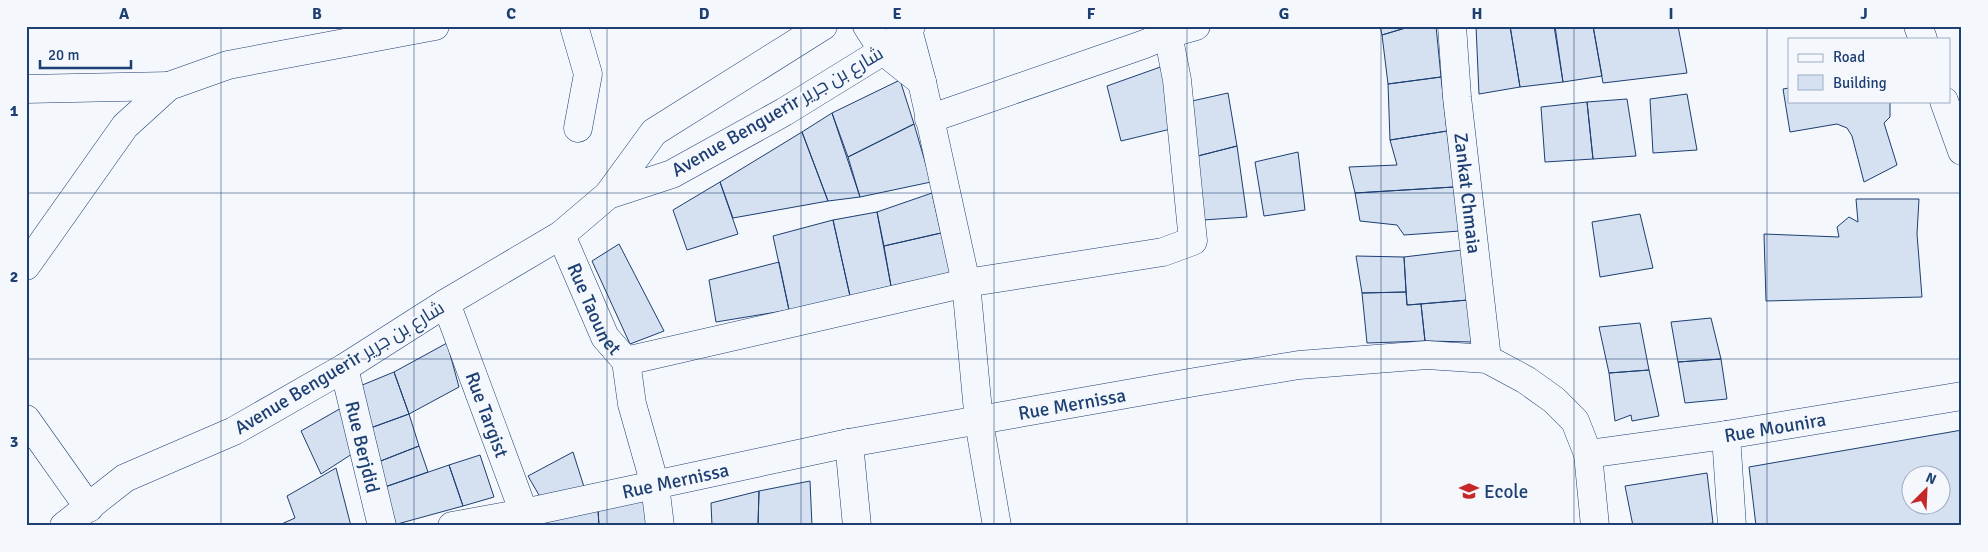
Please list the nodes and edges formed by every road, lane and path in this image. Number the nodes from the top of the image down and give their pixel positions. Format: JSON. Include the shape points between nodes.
{"nodes":[{"id":1,"x":435,"y":26,"type":"edge"},
{"id":2,"x":574,"y":26,"type":"edge"},
{"id":3,"x":823,"y":26,"type":"edge"},
{"id":4,"x":867,"y":26,"type":"edge"},
{"id":5,"x":1196,"y":26,"type":"edge"},
{"id":6,"x":1452,"y":26,"type":"edge"},
{"id":7,"x":1918,"y":26,"type":"edge"},
{"id":8,"x":909,"y":27,"type":"edge"},
{"id":9,"x":1168,"y":34,"type":"junction"},
{"id":10,"x":1923,"y":38,"type":"edge"},
{"id":11,"x":883,"y":51,"type":"junction"},
{"id":12,"x":922,"y":82,"type":"junction"},
{"id":13,"x":169,"y":86,"type":"junction"},
{"id":14,"x":26,"y":89,"type":"edge"},
{"id":15,"x":1944,"y":102,"type":"edge"},
{"id":16,"x":929,"y":119,"type":"junction"},
{"id":17,"x":578,"y":128,"type":"dead end"},
{"id":18,"x":1962,"y":151,"type":"edge"},
{"id":19,"x":608,"y":195,"type":"junction"},
{"id":20,"x":561,"y":235,"type":"junction"},
{"id":21,"x":26,"y":266,"type":"edge"},
{"id":22,"x":966,"y":283,"type":"junction"},
{"id":23,"x":446,"y":303,"type":"junction"},
{"id":24,"x":1487,"y":359,"type":"junction"},
{"id":25,"x":626,"y":361,"type":"junction"},
{"id":26,"x":344,"y":368,"type":"junction"},
{"id":27,"x":1962,"y":396,"type":"edge"},
{"id":28,"x":26,"y":419,"type":"edge"},
{"id":29,"x":979,"y":422,"type":"junction"},
{"id":30,"x":1726,"y":436,"type":"junction"},
{"id":31,"x":849,"y":443,"type":"junction"},
{"id":32,"x":1588,"y":454,"type":"junction"},
{"id":33,"x":654,"y":484,"type":"junction"},
{"id":34,"x":88,"y":517,"type":"edge"},
{"id":35,"x":525,"y":519,"type":"edge"},
{"id":36,"x":64,"y":526,"type":"edge"},
{"id":37,"x":382,"y":526,"type":"edge"},
{"id":38,"x":452,"y":526,"type":"edge"},
{"id":39,"x":660,"y":526,"type":"edge"},
{"id":40,"x":857,"y":526,"type":"edge"},
{"id":41,"x":997,"y":526,"type":"edge"},
{"id":42,"x":1595,"y":526,"type":"edge"},
{"id":43,"x":1732,"y":526,"type":"edge"}],
"edges":[{"from":1,"to":13,"type":"street","via":[[228,64]]},
{"from":2,"to":17,"type":"street","via":[[588,74]]},
{"from":3,"to":19,"type":"street","name":"Avenue Benguerir شارع بن جرير","via":[[654,132]]},
{"from":4,"to":11,"type":"street"},
{"from":5,"to":9,"type":"street"},
{"from":6,"to":24,"type":"street","name":"Zankat Chmaia"},
{"from":7,"to":10,"type":"street"},
{"from":8,"to":11,"type":"street","name":"Avenue Benguerir شارع بن جرير"},
{"from":8,"to":12,"type":"street"},
{"from":9,"to":16,"type":"street"},
{"from":9,"to":22,"type":"street","via":[[1177,80],[1193,241],[1163,252]]},
{"from":11,"to":12,"type":"street"},
{"from":11,"to":19,"type":"street","name":"Avenue Benguerir شارع بن جرير","via":[[784,112],[672,174]]},
{"from":12,"to":16,"type":"street"},
{"from":13,"to":14,"type":"street"},
{"from":13,"to":21,"type":"street","via":[[125,126]]},
{"from":15,"to":18,"type":"street"},
{"from":16,"to":22,"type":"street"},
{"from":19,"to":20,"type":"street","name":"Avenue Benguerir شارع بن جرير"},
{"from":20,"to":23,"type":"street","name":"Avenue Benguerir شارع بن جرير"},
{"from":20,"to":25,"type":"street","name":"Rue Taounet","via":[[605,337]]},
{"from":22,"to":25,"type":"street"},
{"from":22,"to":29,"type":"street"},
{"from":23,"to":26,"type":"street","name":"Avenue Benguerir شارع بن جرير"},
{"from":23,"to":35,"type":"street","name":"Rue Targist"},
{"from":24,"to":29,"type":"street","name":"Rue Mernissa","via":[[1427,355],[1299,365]]},
{"from":24,"to":32,"type":"street","name":"Rue Mernissa","via":[[1554,400],[1574,421]]},
{"from":25,"to":33,"type":"street","name":"Rue Taounet","via":[[632,404]]},
{"from":26,"to":34,"type":"street","name":"Avenue Benguerir شارع بن جرير","via":[[234,431],[125,478]]},
{"from":26,"to":37,"type":"street","name":"Rue Berjdid"},
{"from":27,"to":30,"type":"street","name":"Rue Mounira"},
{"from":28,"to":34,"type":"street"},
{"from":29,"to":31,"type":"street","name":"Rue Mernissa"},
{"from":29,"to":41,"type":"street"},
{"from":30,"to":32,"type":"street","name":"Rue Mounira"},
{"from":30,"to":43,"type":"street"},
{"from":31,"to":33,"type":"street","name":"Rue Mernissa"},
{"from":31,"to":40,"type":"street"},
{"from":32,"to":42,"type":"street","name":"Rue Mernissa"},
{"from":33,"to":35,"type":"street","name":"Rue Mernissa"},
{"from":33,"to":39,"type":"street","name":"Rue Taounet"},
{"from":34,"to":36,"type":"street","name":"Avenue Benguerir شارع بن جرير"},
{"from":35,"to":38,"type":"street","name":"Rue Mernissa"}]}
